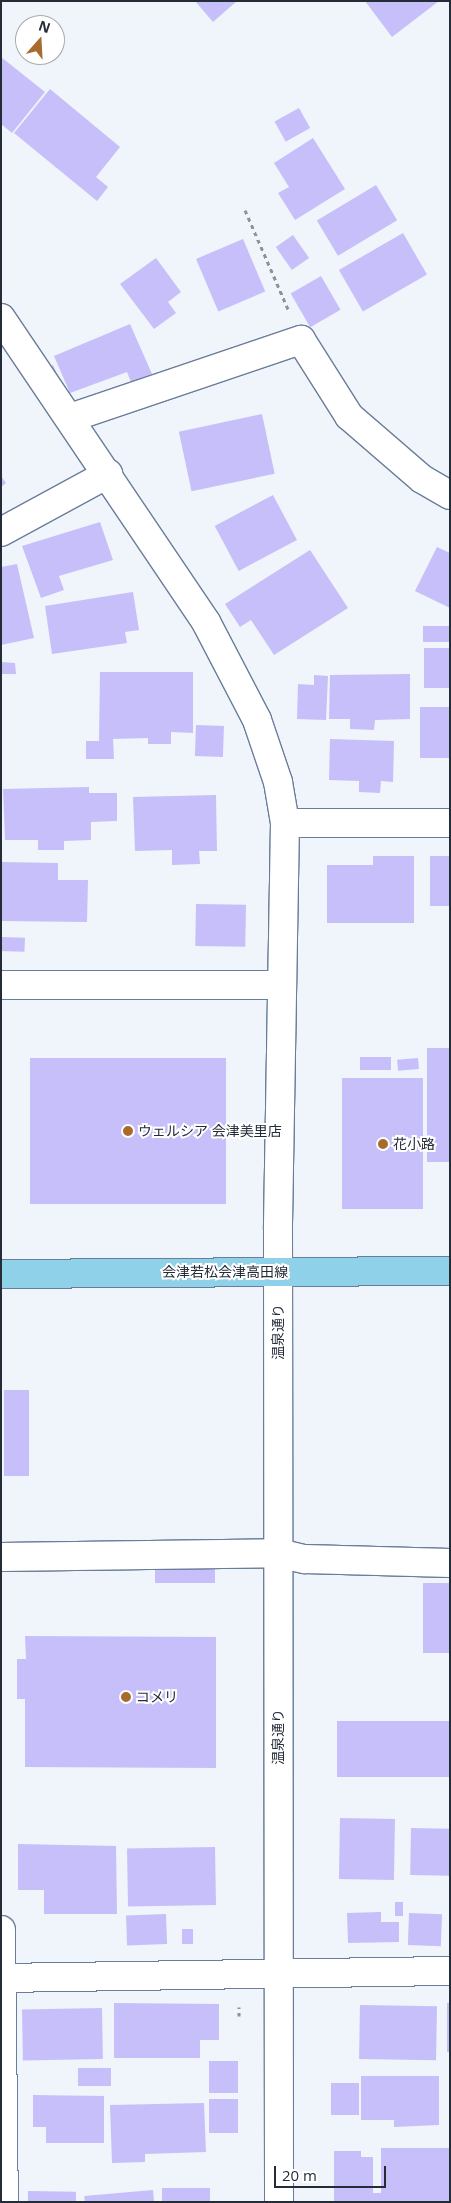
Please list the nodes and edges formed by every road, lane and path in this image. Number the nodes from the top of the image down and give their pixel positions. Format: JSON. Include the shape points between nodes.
{"nodes":[{"id":1,"x":245,"y":210,"type":"dead end"},
{"id":2,"x":1,"y":318,"type":"edge"},
{"id":3,"x":301,"y":340,"type":"junction"},
{"id":4,"x":70,"y":418,"type":"junction"},
{"id":5,"x":108,"y":474,"type":"junction"},
{"id":6,"x":450,"y":495,"type":"edge"},
{"id":7,"x":1,"y":532,"type":"edge"},
{"id":8,"x":285,"y":823,"type":"junction"},
{"id":9,"x":450,"y":823,"type":"edge"},
{"id":10,"x":1,"y":985,"type":"edge"},
{"id":11,"x":282,"y":985,"type":"junction"},
{"id":12,"x":450,"y":1271,"type":"edge"},
{"id":13,"x":278,"y":1272,"type":"junction"},
{"id":14,"x":1,"y":1274,"type":"edge"},
{"id":15,"x":278,"y":1553,"type":"junction"},
{"id":16,"x":1,"y":1557,"type":"edge"},
{"id":17,"x":450,"y":1563,"type":"edge"},
{"id":18,"x":1,"y":1930,"type":"edge"},
{"id":19,"x":450,"y":1971,"type":"edge"},
{"id":20,"x":278,"y":1973,"type":"junction"},
{"id":21,"x":2,"y":1978,"type":"edge"},
{"id":22,"x":4,"y":2202,"type":"edge"},
{"id":23,"x":279,"y":2202,"type":"edge"}],
"edges":[{"from":1,"to":3,"type":"path"},
{"from":2,"to":4,"type":"street","name":"温泉通り"},
{"from":3,"to":4,"type":"street"},
{"from":3,"to":6,"type":"street","via":[[349,416],[422,479]]},
{"from":4,"to":5,"type":"street","name":"温泉通り"},
{"from":5,"to":7,"type":"street"},
{"from":5,"to":8,"type":"street","name":"温泉通り","via":[[206,622],[257,720],[278,782]]},
{"from":8,"to":9,"type":"street"},
{"from":8,"to":11,"type":"street","name":"温泉通り"},
{"from":10,"to":11,"type":"street"},
{"from":11,"to":13,"type":"street","name":"温泉通り"},
{"from":12,"to":13,"type":"main road","name":"会津若松会津高田線"},
{"from":13,"to":14,"type":"main road","name":"会津若松会津高田線"},
{"from":13,"to":15,"type":"street","name":"温泉通り"},
{"from":15,"to":16,"type":"street"},
{"from":15,"to":17,"type":"street","via":[[305,1559]]},
{"from":15,"to":20,"type":"street","name":"温泉通り"},
{"from":18,"to":21,"type":"street"},
{"from":19,"to":20,"type":"street"},
{"from":20,"to":21,"type":"street"},
{"from":20,"to":23,"type":"street","name":"温泉通り"},
{"from":21,"to":22,"type":"street"}]}
